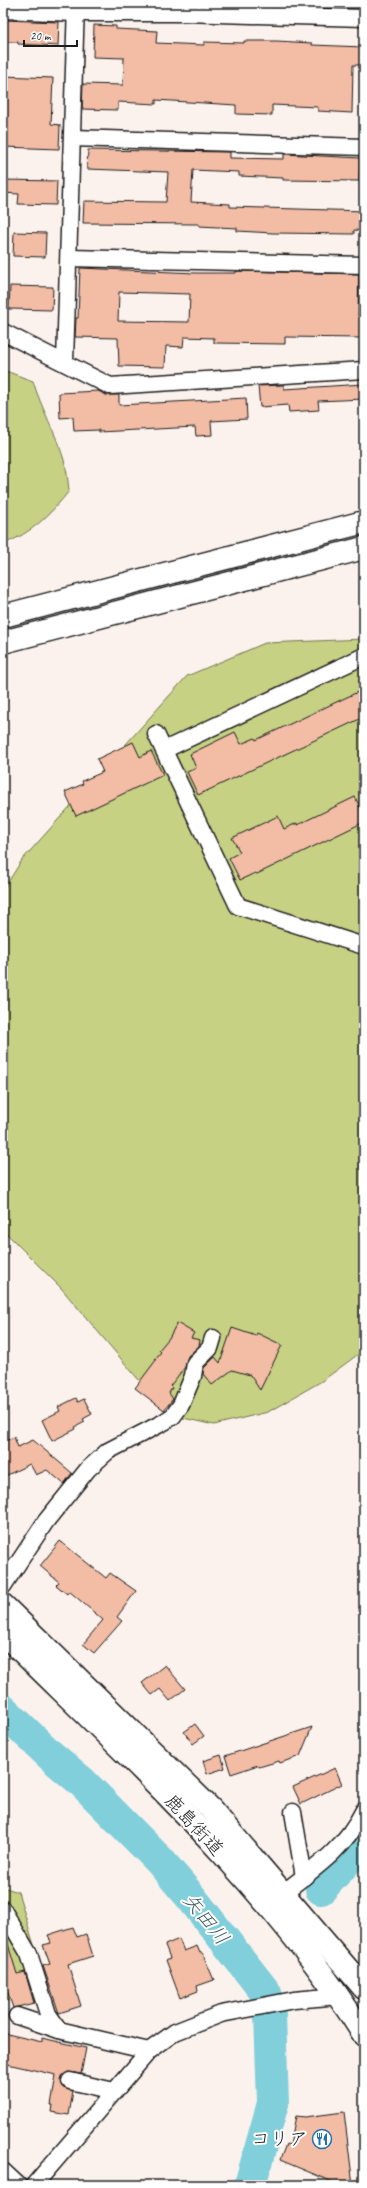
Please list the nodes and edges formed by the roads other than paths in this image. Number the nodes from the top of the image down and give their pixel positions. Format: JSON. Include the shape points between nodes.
{"nodes":[{"id":1,"x":76,"y":8,"type":"edge"},
{"id":2,"x":182,"y":8,"type":"edge"},
{"id":3,"x":3,"y":10,"type":"edge"},
{"id":4,"x":364,"y":18,"type":"edge"},
{"id":5,"x":72,"y":138,"type":"junction"},
{"id":6,"x":364,"y":147,"type":"edge"},
{"id":7,"x":69,"y":258,"type":"junction"},
{"id":8,"x":364,"y":265,"type":"edge"},
{"id":9,"x":3,"y":332,"type":"edge"},
{"id":10,"x":65,"y":362,"type":"junction"},
{"id":11,"x":364,"y":370,"type":"edge"},
{"id":12,"x":364,"y":522,"type":"edge"},
{"id":13,"x":364,"y":548,"type":"edge"},
{"id":14,"x":3,"y":616,"type":"edge"},
{"id":15,"x":3,"y":642,"type":"edge"},
{"id":16,"x":364,"y":656,"type":"edge"},
{"id":17,"x":156,"y":734,"type":"dead end"},
{"id":18,"x":164,"y":750,"type":"junction"},
{"id":19,"x":364,"y":946,"type":"edge"},
{"id":20,"x":213,"y":1338,"type":"dead end"},
{"id":21,"x":3,"y":1586,"type":"edge"},
{"id":22,"x":3,"y":1605,"type":"edge"},
{"id":23,"x":3,"y":1633,"type":"edge"},
{"id":24,"x":364,"y":1810,"type":"edge"},
{"id":25,"x":293,"y":1812,"type":"dead end"},
{"id":26,"x":304,"y":1877,"type":"junction"},
{"id":27,"x":284,"y":1892,"type":"junction"},
{"id":28,"x":3,"y":1910,"type":"edge"},
{"id":29,"x":364,"y":1988,"type":"edge"},
{"id":30,"x":339,"y":1996,"type":"junction"},
{"id":31,"x":17,"y":2016,"type":"dead end"},
{"id":32,"x":59,"y":2030,"type":"junction"},
{"id":33,"x":364,"y":2035,"type":"edge"},
{"id":34,"x":149,"y":2050,"type":"junction"},
{"id":35,"x":70,"y":2081,"type":"dead end"},
{"id":36,"x":114,"y":2091,"type":"junction"},
{"id":37,"x":3,"y":2171,"type":"edge"},
{"id":38,"x":18,"y":2185,"type":"edge"},
{"id":39,"x":34,"y":2185,"type":"edge"}],
"edges":[{"from":1,"to":2,"type":"street"},
{"from":1,"to":3,"type":"street"},
{"from":1,"to":5,"type":"street"},
{"from":2,"to":4,"type":"street"},
{"from":5,"to":6,"type":"street"},
{"from":5,"to":7,"type":"street"},
{"from":7,"to":8,"type":"street"},
{"from":7,"to":10,"type":"street"},
{"from":9,"to":10,"type":"street"},
{"from":10,"to":11,"type":"street","via":[[110,386]]},
{"from":12,"to":14,"type":"main road"},
{"from":13,"to":15,"type":"main road"},
{"from":16,"to":18,"type":"street"},
{"from":17,"to":18,"type":"street"},
{"from":18,"to":19,"type":"street","via":[[238,906]]},
{"from":20,"to":21,"type":"street","via":[[210,1348],[195,1363],[193,1376],[181,1405],[173,1416],[108,1451],[88,1469],[46,1521]]},
{"from":22,"to":27,"type":"main road","via":[[210,1808]]},
{"from":23,"to":30,"type":"main road","name":"鹿島街道","via":[[199,1828],[267,1906]]},
{"from":24,"to":26,"type":"street","via":[[356,1826],[330,1858]]},
{"from":25,"to":26,"type":"street"},
{"from":26,"to":27,"type":"street"},
{"from":27,"to":29,"type":"main road"},
{"from":28,"to":32,"type":"street","via":[[29,1954],[48,2014]]},
{"from":30,"to":33,"type":"main road","name":"鹿島街道"},
{"from":30,"to":34,"type":"street","via":[[221,2014],[174,2032]]},
{"from":31,"to":32,"type":"street"},
{"from":32,"to":34,"type":"street"},
{"from":34,"to":36,"type":"street"},
{"from":35,"to":36,"type":"street"},
{"from":36,"to":39,"type":"street"},
{"from":37,"to":38,"type":"street"}]}
